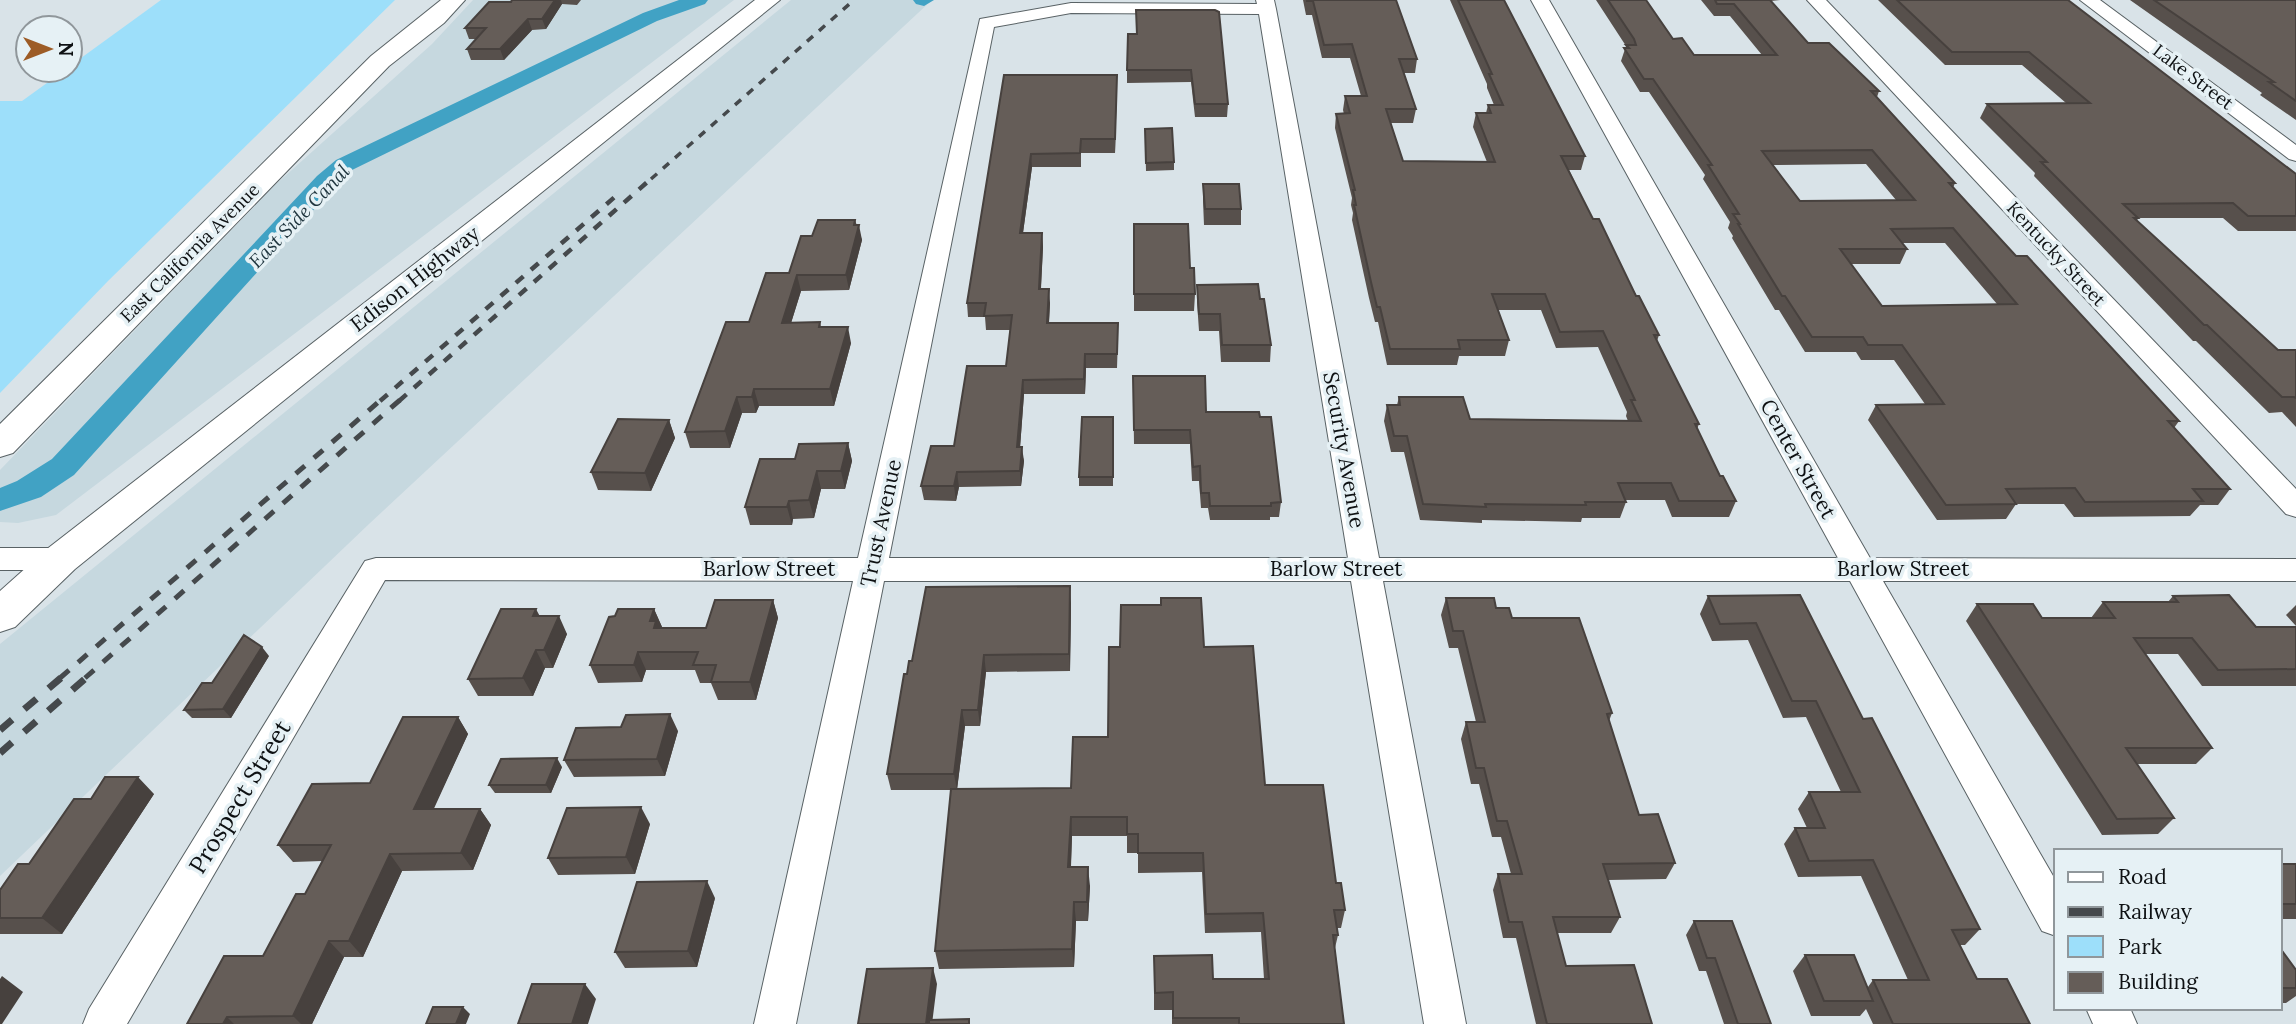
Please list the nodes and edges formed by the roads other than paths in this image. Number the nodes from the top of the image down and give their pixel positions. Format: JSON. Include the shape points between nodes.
{"nodes":[{"id":1,"x":422,"y":0,"type":"edge"},
{"id":2,"x":454,"y":0,"type":"edge"},
{"id":3,"x":769,"y":0,"type":"edge"},
{"id":4,"x":1540,"y":0,"type":"edge"},
{"id":5,"x":1816,"y":0,"type":"edge"},
{"id":6,"x":2089,"y":0,"type":"edge"},
{"id":7,"x":1266,"y":4,"type":"edge"},
{"id":8,"x":380,"y":61,"type":"junction"},
{"id":9,"x":2296,"y":155,"type":"edge"},
{"id":10,"x":0,"y":445,"type":"edge"},
{"id":11,"x":2296,"y":508,"type":"edge"},
{"id":12,"x":0,"y":559,"type":"edge"},
{"id":13,"x":61,"y":559,"type":"junction"},
{"id":14,"x":376,"y":569,"type":"joint"},
{"id":15,"x":871,"y":569,"type":"junction"},
{"id":16,"x":1365,"y":569,"type":"junction"},
{"id":17,"x":1860,"y":569,"type":"junction"},
{"id":18,"x":2296,"y":570,"type":"edge"},
{"id":19,"x":0,"y":599,"type":"edge"},
{"id":20,"x":0,"y":616,"type":"edge"},
{"id":21,"x":2054,"y":914,"type":"edge"},
{"id":22,"x":104,"y":1024,"type":"edge"},
{"id":23,"x":775,"y":1024,"type":"edge"},
{"id":24,"x":1445,"y":1024,"type":"edge"}],
"edges":[{"from":1,"to":8,"type":"main road","name":"East California Avenue"},
{"from":2,"to":8,"type":"main road","name":"East California Avenue"},
{"from":3,"to":13,"type":"main road","name":"Edison Highway"},
{"from":4,"to":17,"type":"street","name":"Center Street"},
{"from":5,"to":11,"type":"street","name":"Kentucky Street"},
{"from":6,"to":9,"type":"street","name":"Lake Street"},
{"from":7,"to":15,"type":"street","name":"Trust Avenue","via":[[1071,8],[986,23]]},
{"from":7,"to":16,"type":"street","name":"Security Avenue"},
{"from":8,"to":10,"type":"main road","name":"East California Avenue"},
{"from":12,"to":13,"type":"street"},
{"from":13,"to":19,"type":"main road","name":"Edison Highway"},
{"from":13,"to":20,"type":"main road","name":"Edison Highway"},
{"from":14,"to":15,"type":"street","name":"Barlow Street"},
{"from":14,"to":22,"type":"street","name":"Prospect Street"},
{"from":15,"to":16,"type":"street","name":"Barlow Street"},
{"from":15,"to":23,"type":"street","name":"Trust Avenue"},
{"from":16,"to":17,"type":"street","name":"Barlow Street"},
{"from":16,"to":24,"type":"street","name":"Security Avenue"},
{"from":17,"to":18,"type":"street","name":"Barlow Street"},
{"from":17,"to":21,"type":"street","name":"Center Street"}]}
